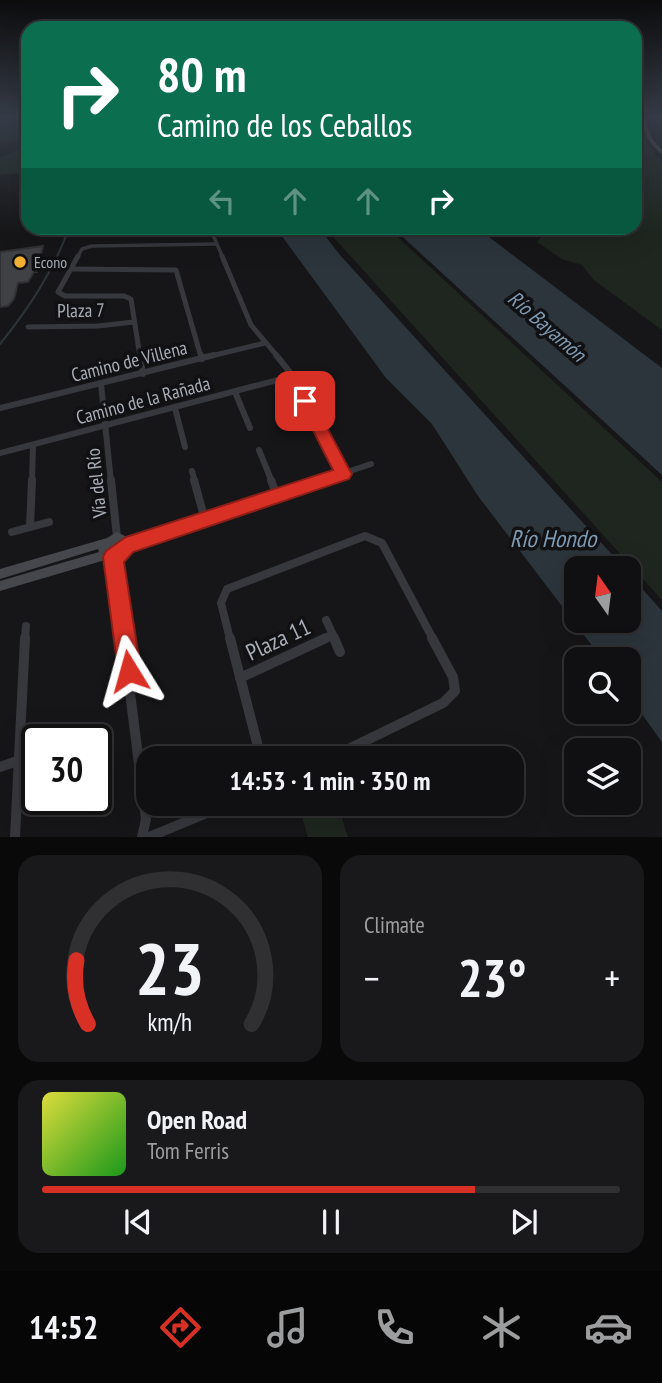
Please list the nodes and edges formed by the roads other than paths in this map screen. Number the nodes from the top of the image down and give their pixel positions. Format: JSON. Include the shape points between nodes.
{"nodes":[{"id":1,"x":213,"y":235,"type":"dead end"},
{"id":2,"x":216,"y":244,"type":"junction"},
{"id":3,"x":71,"y":269,"type":"junction"},
{"id":4,"x":134,"y":322,"type":"junction"},
{"id":5,"x":29,"y":327,"type":"dead end"},
{"id":6,"x":265,"y":343,"type":"junction"},
{"id":7,"x":202,"y":359,"type":"junction"},
{"id":8,"x":143,"y":374,"type":"junction"},
{"id":9,"x":293,"y":376,"type":"junction"},
{"id":10,"x":101,"y":384,"type":"junction"},
{"id":11,"x":235,"y":392,"type":"junction"},
{"id":12,"x":0,"y":408,"type":"edge"},
{"id":13,"x":174,"y":408,"type":"junction"},
{"id":14,"x":106,"y":426,"type":"junction"},
{"id":15,"x":250,"y":428,"type":"dead end"},
{"id":16,"x":33,"y":445,"type":"junction"},
{"id":17,"x":185,"y":447,"type":"dead end"},
{"id":18,"x":259,"y":450,"type":"dead end"},
{"id":19,"x":0,"y":453,"type":"edge"},
{"id":20,"x":371,"y":464,"type":"dead end"},
{"id":21,"x":192,"y":471,"type":"dead end"},
{"id":22,"x":343,"y":474,"type":"junction"},
{"id":23,"x":277,"y":496,"type":"junction"},
{"id":24,"x":205,"y":520,"type":"junction"},
{"id":25,"x":49,"y":522,"type":"dead end"},
{"id":26,"x":30,"y":527,"type":"junction"},
{"id":27,"x":12,"y":532,"type":"dead end"},
{"id":28,"x":111,"y":540,"type":"junction"},
{"id":29,"x":126,"y":545,"type":"junction"},
{"id":30,"x":109,"y":556,"type":"junction"},
{"id":31,"x":0,"y":574,"type":"edge"},
{"id":32,"x":0,"y":586,"type":"edge"},
{"id":33,"x":326,"y":620,"type":"dead end"},
{"id":34,"x":26,"y":626,"type":"dead end"},
{"id":35,"x":332,"y":635,"type":"junction"},
{"id":36,"x":340,"y":652,"type":"dead end"},
{"id":37,"x":240,"y":678,"type":"junction"},
{"id":38,"x":258,"y":746,"type":"edge"},
{"id":39,"x":355,"y":746,"type":"edge"},
{"id":40,"x":19,"y":760,"type":"junction"},
{"id":41,"x":0,"y":767,"type":"edge"},
{"id":42,"x":200,"y":816,"type":"edge"},
{"id":43,"x":15,"y":837,"type":"edge"},
{"id":44,"x":142,"y":837,"type":"edge"},
{"id":45,"x":149,"y":837,"type":"edge"}],
"edges":[{"from":1,"to":2,"type":"street"},
{"from":2,"to":3,"type":"street","via":[[86,247]]},
{"from":2,"to":6,"type":"street","via":[[251,325]]},
{"from":3,"to":4,"type":"street","via":[[59,295],[128,297]]},
{"from":3,"to":7,"type":"street","via":[[176,270]]},
{"from":4,"to":5,"type":"street","name":"Plaza 7"},
{"from":4,"to":8,"type":"street"},
{"from":6,"to":7,"type":"street","name":"Camino de Villena"},
{"from":6,"to":9,"type":"street"},
{"from":7,"to":8,"type":"street","name":"Camino de Villena"},
{"from":8,"to":10,"type":"street","name":"Camino de Villena"},
{"from":9,"to":11,"type":"street","name":"Camino de la Rañada"},
{"from":9,"to":22,"type":"street"},
{"from":10,"to":12,"type":"street","name":"Camino de Villena"},
{"from":10,"to":14,"type":"street","name":"Vía del Río"},
{"from":11,"to":13,"type":"street","name":"Camino de la Rañada"},
{"from":11,"to":15,"type":"street"},
{"from":13,"to":14,"type":"street","name":"Camino de la Rañada"},
{"from":13,"to":17,"type":"street"},
{"from":14,"to":16,"type":"street","name":"Camino de la Rañada"},
{"from":14,"to":28,"type":"street","name":"Vía del Río"},
{"from":16,"to":19,"type":"street","name":"Camino de la Rañada"},
{"from":16,"to":26,"type":"street"},
{"from":18,"to":23,"type":"street"},
{"from":20,"to":22,"type":"street"},
{"from":21,"to":24,"type":"street"},
{"from":22,"to":23,"type":"street"},
{"from":23,"to":24,"type":"street"},
{"from":24,"to":29,"type":"street"},
{"from":25,"to":26,"type":"street"},
{"from":26,"to":27,"type":"street"},
{"from":28,"to":29,"type":"street"},
{"from":28,"to":30,"type":"street","via":[[102,552]]},
{"from":28,"to":31,"type":"street"},
{"from":29,"to":30,"type":"street","via":[[122,553]]},
{"from":30,"to":32,"type":"street"},
{"from":30,"to":44,"type":"street","via":[[146,819]]},
{"from":33,"to":35,"type":"street","name":"Plaza 11"},
{"from":34,"to":40,"type":"street"},
{"from":35,"to":36,"type":"street","name":"Plaza 11"},
{"from":35,"to":37,"type":"street","name":"Plaza 11"},
{"from":37,"to":38,"type":"street"},
{"from":37,"to":39,"type":"street","via":[[220,603],[227,589],[365,536],[382,543],[453,677],[455,691],[443,703]]},
{"from":40,"to":41,"type":"street"},
{"from":40,"to":43,"type":"street"},
{"from":42,"to":45,"type":"street"}]}
